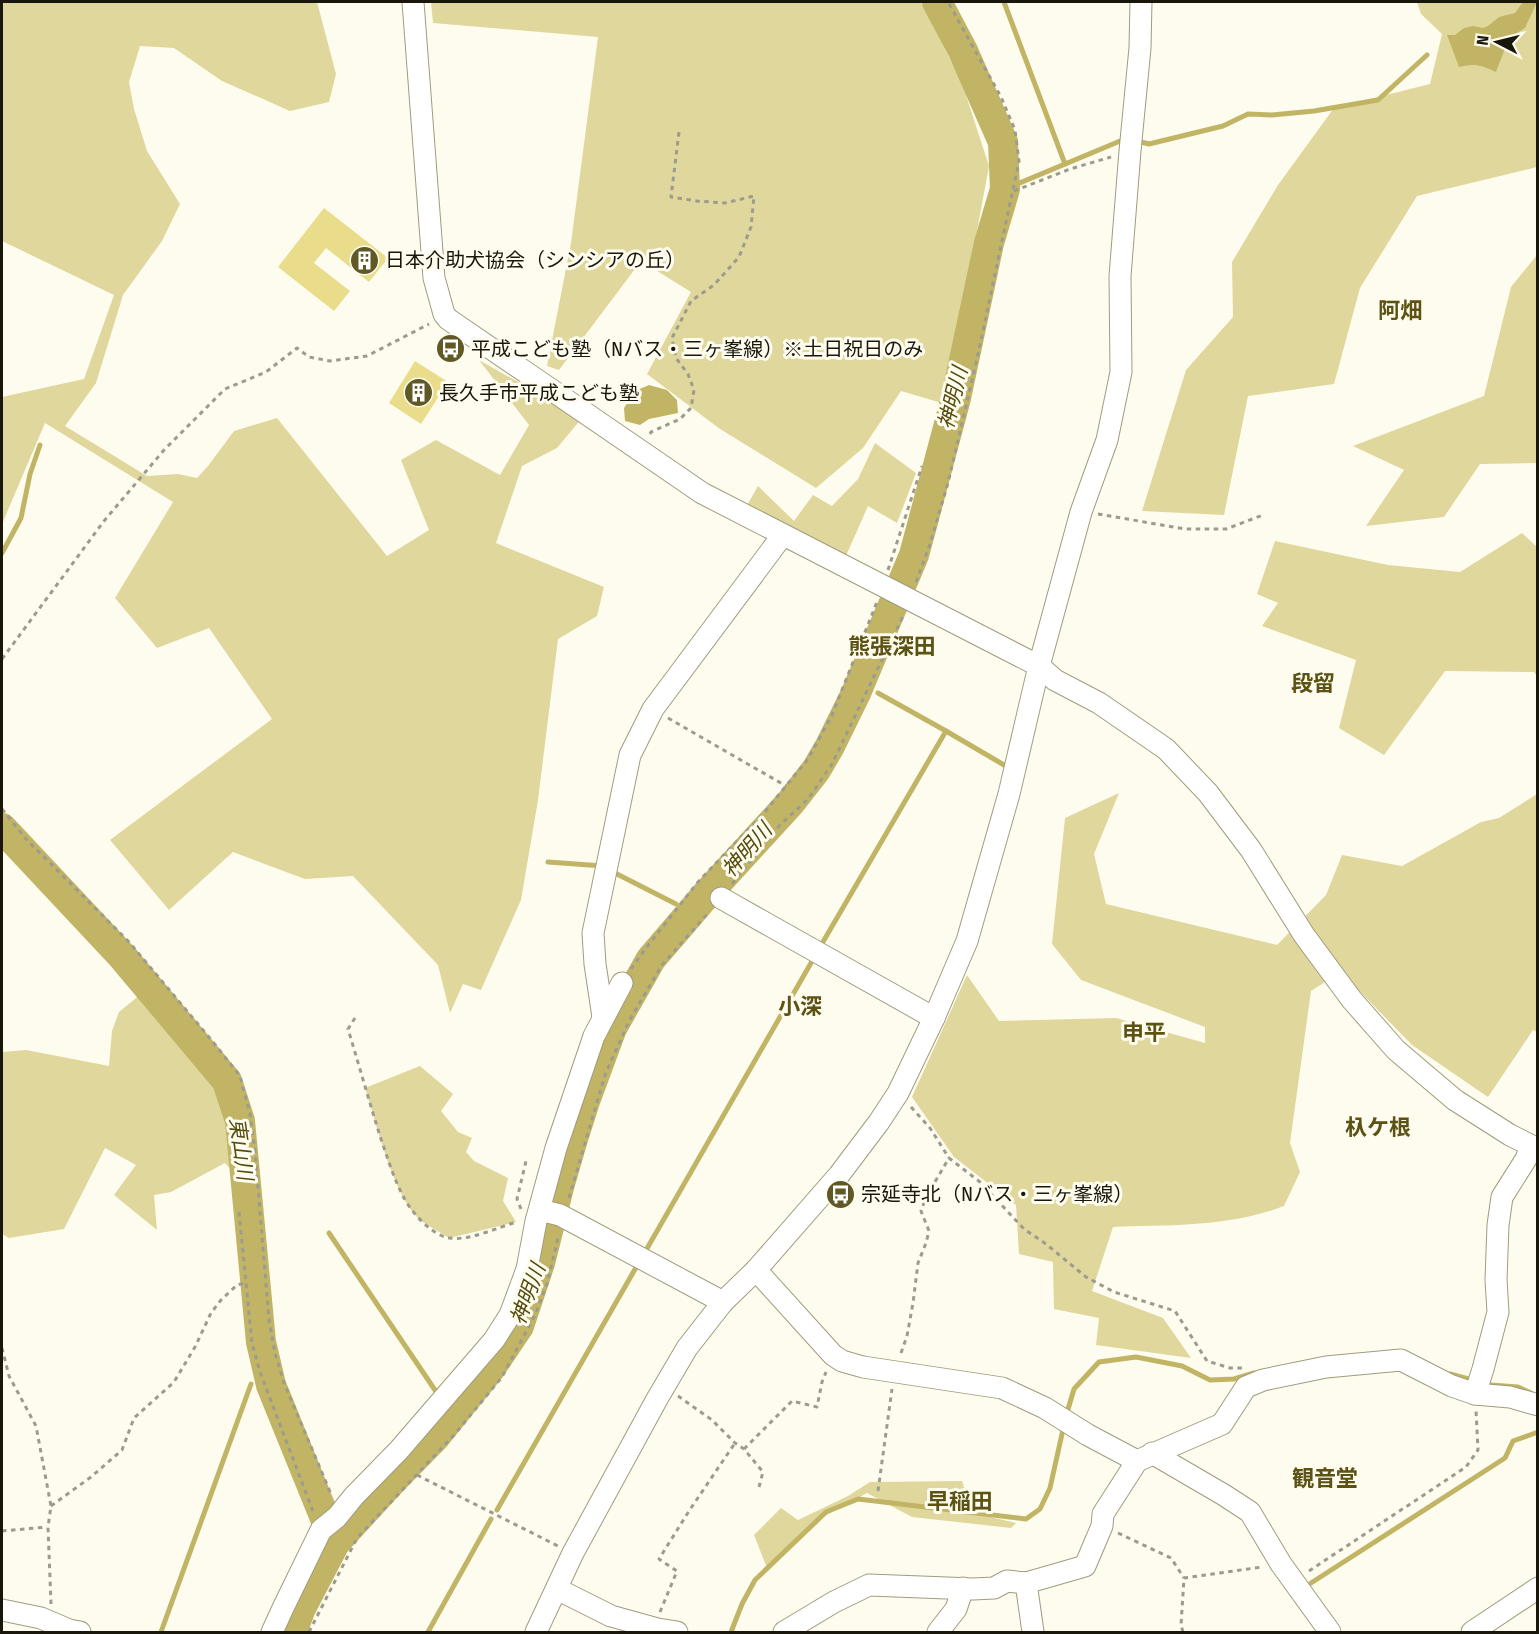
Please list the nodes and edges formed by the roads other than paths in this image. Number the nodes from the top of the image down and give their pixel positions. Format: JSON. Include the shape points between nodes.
{"nodes":[{"id":1,"x":413,"y":2,"type":"edge"},
{"id":2,"x":1141,"y":2,"type":"edge"},
{"id":3,"x":782,"y":536,"type":"junction"},
{"id":4,"x":1039,"y":666,"type":"junction"},
{"id":5,"x":721,"y":898,"type":"road end"},
{"id":6,"x":622,"y":982,"type":"road end"},
{"id":7,"x":603,"y":1017,"type":"junction"},
{"id":8,"x":934,"y":1018,"type":"junction"},
{"id":9,"x":1534,"y":1148,"type":"edge"},
{"id":10,"x":548,"y":1215,"type":"junction"},
{"id":11,"x":756,"y":1270,"type":"junction"},
{"id":12,"x":723,"y":1302,"type":"junction"},
{"id":13,"x":1475,"y":1394,"type":"junction"},
{"id":14,"x":1538,"y":1405,"type":"edge"},
{"id":15,"x":1145,"y":1457,"type":"junction"},
{"id":16,"x":1026,"y":1583,"type":"junction"},
{"id":17,"x":963,"y":1588,"type":"junction"},
{"id":18,"x":1538,"y":1588,"type":"edge"},
{"id":19,"x":557,"y":1589,"type":"junction"},
{"id":20,"x":2,"y":1610,"type":"edge"},
{"id":21,"x":73,"y":1632,"type":"edge"},
{"id":22,"x":272,"y":1632,"type":"edge"},
{"id":23,"x":536,"y":1632,"type":"edge"},
{"id":24,"x":677,"y":1632,"type":"edge"},
{"id":25,"x":784,"y":1632,"type":"edge"},
{"id":26,"x":938,"y":1632,"type":"edge"},
{"id":27,"x":1033,"y":1632,"type":"edge"},
{"id":28,"x":1330,"y":1632,"type":"edge"},
{"id":29,"x":1472,"y":1632,"type":"edge"}],
"edges":[{"from":1,"to":3,"type":"street","via":[[434,279],[444,314],[702,493]]},
{"from":2,"to":4,"type":"street","via":[[1120,276],[1121,372],[1107,440],[1081,512]]},
{"from":3,"to":4,"type":"street"},
{"from":3,"to":7,"type":"street","via":[[653,709],[630,755],[593,933]]},
{"from":4,"to":8,"type":"street","via":[[1009,794],[967,940]]},
{"from":4,"to":9,"type":"street","via":[[1166,749],[1208,793],[1251,850],[1304,935],[1352,1000],[1396,1050],[1455,1100]]},
{"from":5,"to":8,"type":"street"},
{"from":6,"to":7,"type":"street"},
{"from":7,"to":10,"type":"street","via":[[556,1148]]},
{"from":8,"to":11,"type":"street","via":[[898,1093],[879,1122],[839,1175]]},
{"from":9,"to":13,"type":"street","via":[[1502,1197],[1498,1225],[1498,1312]]},
{"from":10,"to":12,"type":"street"},
{"from":10,"to":22,"type":"street","via":[[510,1315],[494,1340],[330,1523]]},
{"from":11,"to":12,"type":"street"},
{"from":11,"to":15,"type":"street","via":[[842,1361],[1002,1388],[1046,1408],[1088,1436]]},
{"from":12,"to":19,"type":"street","via":[[687,1348],[663,1388]]},
{"from":13,"to":14,"type":"street","via":[[1510,1397]]},
{"from":13,"to":15,"type":"street","via":[[1401,1360],[1326,1367],[1263,1380],[1246,1388],[1222,1424]]},
{"from":15,"to":16,"type":"street","via":[[1103,1514],[1085,1566]]},
{"from":15,"to":28,"type":"street","via":[[1250,1512],[1281,1564]]},
{"from":16,"to":17,"type":"street","via":[[1007,1581],[994,1588]]},
{"from":16,"to":27,"type":"street"},
{"from":17,"to":25,"type":"street","via":[[869,1585]]},
{"from":17,"to":26,"type":"street","via":[[956,1609]]},
{"from":18,"to":29,"type":"street"},
{"from":19,"to":23,"type":"street"},
{"from":19,"to":24,"type":"street","via":[[611,1616]]},
{"from":20,"to":21,"type":"street","via":[[41,1618]]}]}
